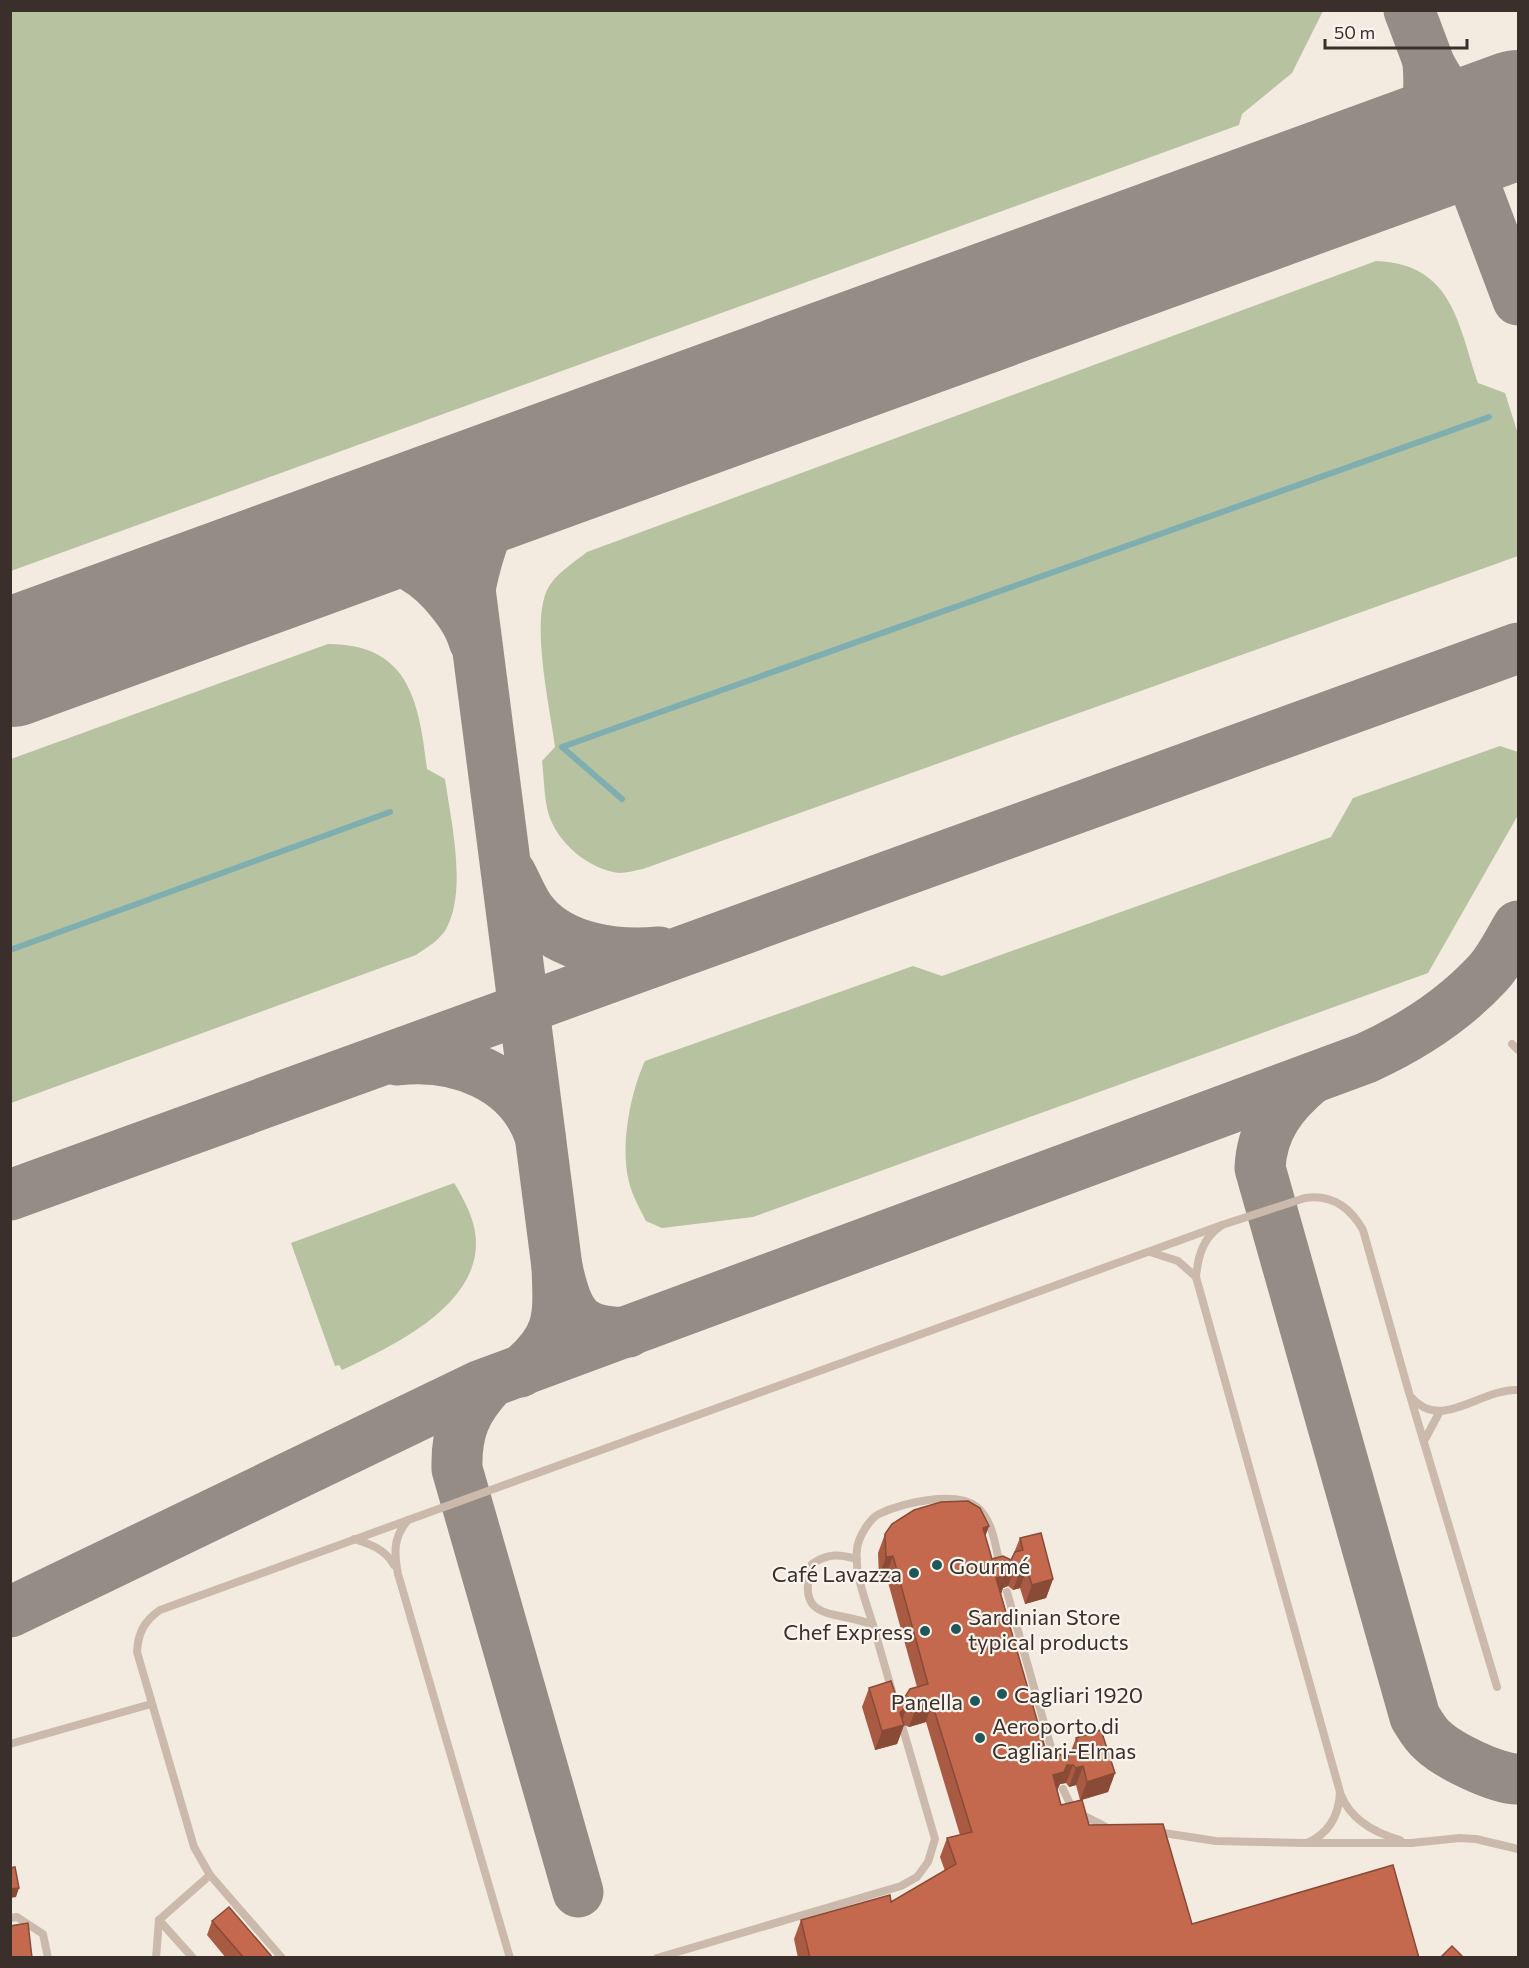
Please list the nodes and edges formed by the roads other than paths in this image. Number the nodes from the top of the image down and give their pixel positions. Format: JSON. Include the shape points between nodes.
{"nodes":[{"id":1,"x":1222,"y":1225,"type":"junction"},
{"id":2,"x":1146,"y":1252,"type":"junction"},
{"id":3,"x":1196,"y":1277,"type":"junction"},
{"id":4,"x":1518,"y":1390,"type":"edge"},
{"id":5,"x":1410,"y":1396,"type":"junction"},
{"id":6,"x":1439,"y":1413,"type":"junction"},
{"id":7,"x":1424,"y":1442,"type":"junction"},
{"id":8,"x":411,"y":1518,"type":"junction"},
{"id":9,"x":353,"y":1538,"type":"junction"},
{"id":10,"x":857,"y":1559,"type":"junction"},
{"id":11,"x":1002,"y":1573,"type":"edge"},
{"id":12,"x":398,"y":1574,"type":"junction"},
{"id":13,"x":1007,"y":1592,"type":"edge"},
{"id":14,"x":873,"y":1625,"type":"junction"},
{"id":15,"x":1497,"y":1687,"type":"dead end"},
{"id":16,"x":894,"y":1699,"type":"edge"},
{"id":17,"x":151,"y":1704,"type":"junction"},
{"id":18,"x":903,"y":1729,"type":"edge"},
{"id":19,"x":10,"y":1744,"type":"edge"},
{"id":20,"x":1058,"y":1771,"type":"edge"},
{"id":21,"x":1063,"y":1789,"type":"edge"},
{"id":22,"x":1340,"y":1792,"type":"junction"},
{"id":23,"x":1116,"y":1829,"type":"edge"},
{"id":24,"x":1147,"y":1831,"type":"edge"},
{"id":25,"x":1307,"y":1843,"type":"junction"},
{"id":26,"x":1411,"y":1843,"type":"junction"},
{"id":27,"x":1518,"y":1849,"type":"edge"},
{"id":28,"x":210,"y":1875,"type":"junction"},
{"id":29,"x":10,"y":1918,"type":"edge"},
{"id":30,"x":159,"y":1920,"type":"junction"},
{"id":31,"x":48,"y":1958,"type":"edge"},
{"id":32,"x":156,"y":1958,"type":"edge"},
{"id":33,"x":193,"y":1958,"type":"edge"},
{"id":34,"x":282,"y":1958,"type":"edge"},
{"id":35,"x":510,"y":1958,"type":"edge"},
{"id":36,"x":657,"y":1958,"type":"edge"}],
"edges":[{"from":1,"to":2,"type":"lane"},
{"from":1,"to":3,"type":"lane","via":[[1211,1232],[1204,1244]]},
{"from":1,"to":5,"type":"lane","via":[[1305,1198],[1319,1196],[1346,1207],[1363,1230]]},
{"from":2,"to":3,"type":"lane","via":[[1178,1261]]},
{"from":2,"to":8,"type":"lane"},
{"from":3,"to":22,"type":"lane"},
{"from":4,"to":6,"type":"lane","via":[[1494,1392]]},
{"from":5,"to":6,"type":"lane","via":[[1418,1405]]},
{"from":5,"to":7,"type":"lane"},
{"from":6,"to":7,"type":"lane"},
{"from":7,"to":15,"type":"lane"},
{"from":8,"to":9,"type":"lane"},
{"from":8,"to":12,"type":"lane","via":[[396,1539]]},
{"from":9,"to":12,"type":"lane","via":[[383,1552]]},
{"from":9,"to":17,"type":"lane","via":[[150,1617],[137,1639],[137,1653]]},
{"from":10,"to":11,"type":"lane","via":[[864,1531],[878,1515],[938,1498],[954,1498],[978,1508],[986,1520]]},
{"from":10,"to":14,"type":"lane"},
{"from":10,"to":14,"type":"lane","via":[[838,1554],[812,1564],[806,1583],[810,1602],[818,1612]]},
{"from":12,"to":35,"type":"lane"},
{"from":13,"to":20,"type":"lane"},
{"from":14,"to":16,"type":"lane"},
{"from":17,"to":19,"type":"lane"},
{"from":17,"to":28,"type":"lane","via":[[194,1847]]},
{"from":18,"to":36,"type":"lane","via":[[935,1839],[928,1863],[917,1877],[901,1886]]},
{"from":21,"to":23,"type":"lane","via":[[1073,1810],[1106,1828]]},
{"from":22,"to":25,"type":"lane","via":[[1336,1816],[1318,1838]]},
{"from":22,"to":26,"type":"lane","via":[[1346,1807],[1363,1823]]},
{"from":24,"to":25,"type":"lane","via":[[1216,1841]]},
{"from":25,"to":26,"type":"lane"},
{"from":26,"to":27,"type":"lane","via":[[1476,1839]]},
{"from":28,"to":30,"type":"lane"},
{"from":28,"to":34,"type":"lane"},
{"from":29,"to":31,"type":"lane","via":[[17,1917],[43,1934]]},
{"from":30,"to":32,"type":"lane"},
{"from":30,"to":33,"type":"lane"}]}
